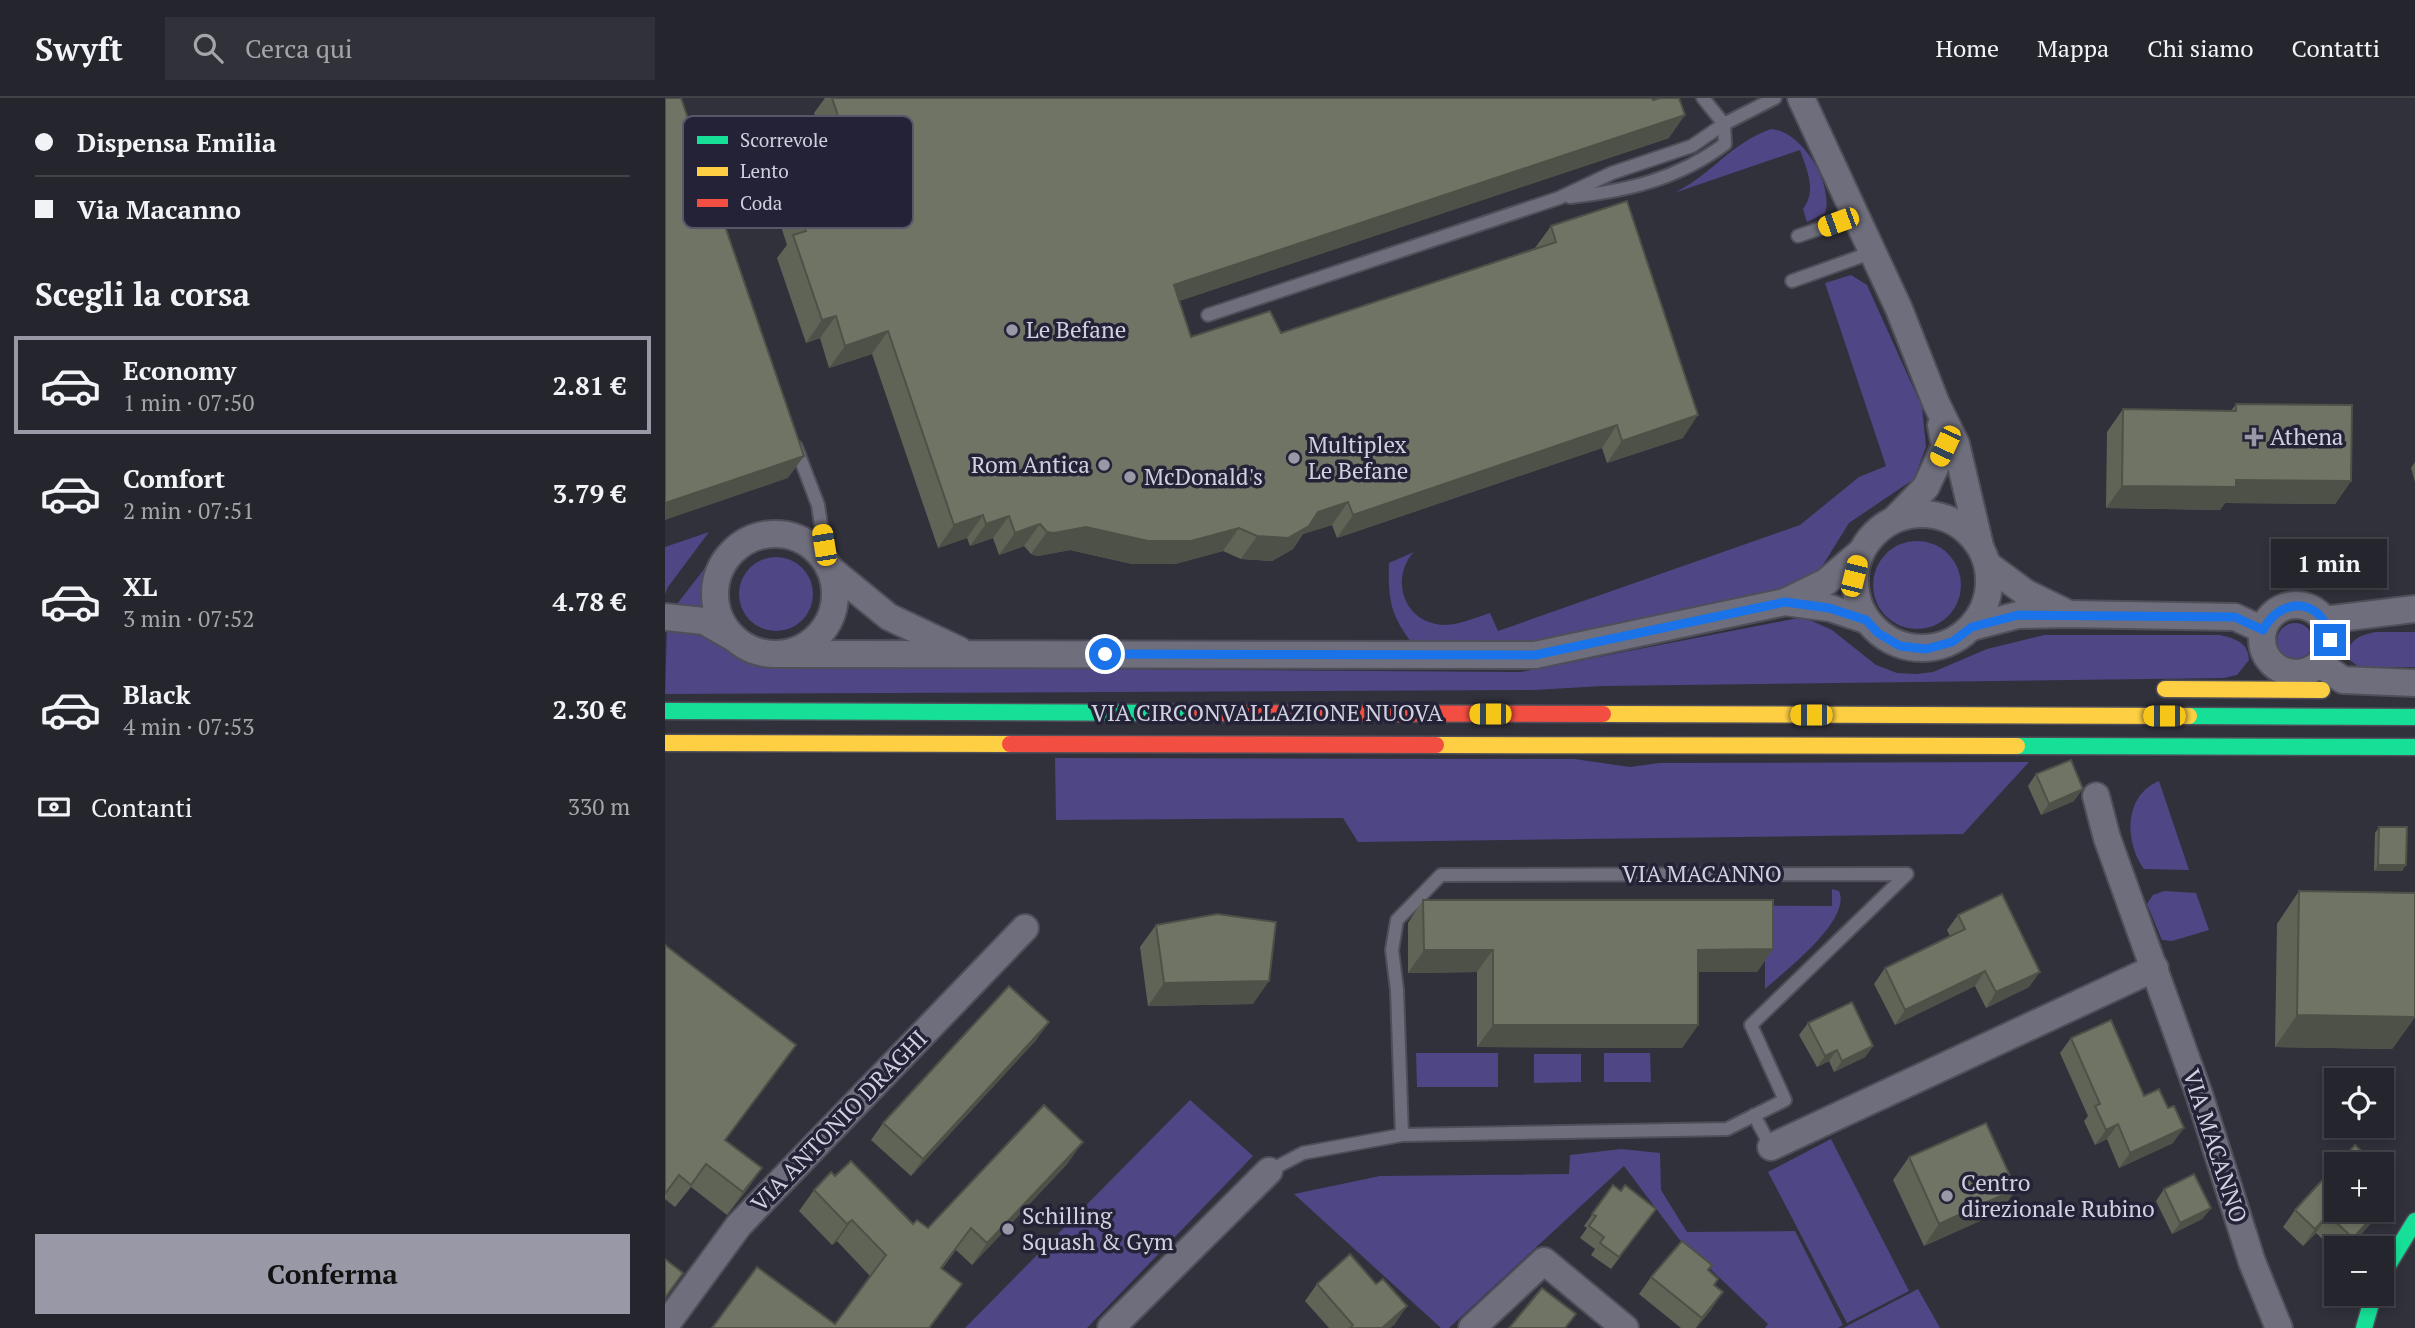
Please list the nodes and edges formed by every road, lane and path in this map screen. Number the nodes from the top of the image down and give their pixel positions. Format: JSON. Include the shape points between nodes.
{"nodes":[{"id":1,"x":1703,"y":98,"type":"edge"},
{"id":2,"x":1775,"y":98,"type":"edge"},
{"id":3,"x":1801,"y":98,"type":"edge"},
{"id":4,"x":1724,"y":124,"type":"junction"},
{"id":5,"x":1559,"y":198,"type":"junction"},
{"id":6,"x":1856,"y":216,"type":"junction"},
{"id":7,"x":1798,"y":236,"type":"dead end"},
{"id":8,"x":1873,"y":252,"type":"junction"},
{"id":9,"x":1792,"y":281,"type":"dead end"},
{"id":10,"x":1208,"y":315,"type":"dead end"},
{"id":11,"x":1936,"y":403,"type":"junction"},
{"id":12,"x":790,"y":430,"type":"edge"},
{"id":13,"x":1895,"y":519,"type":"junction"},
{"id":14,"x":1860,"y":553,"type":"junction"},
{"id":15,"x":1984,"y":556,"type":"junction"},
{"id":16,"x":828,"y":567,"type":"junction"},
{"id":17,"x":1785,"y":602,"type":"junction"},
{"id":18,"x":2415,"y":608,"type":"edge"},
{"id":19,"x":2069,"y":614,"type":"junction"},
{"id":20,"x":665,"y":617,"type":"edge"},
{"id":21,"x":1866,"y":620,"type":"junction"},
{"id":22,"x":2324,"y":620,"type":"junction"},
{"id":23,"x":1972,"y":627,"type":"junction"},
{"id":24,"x":2263,"y":630,"type":"junction"},
{"id":25,"x":734,"y":638,"type":"junction"},
{"id":26,"x":967,"y":653,"type":"junction"},
{"id":27,"x":776,"y":654,"type":"junction"},
{"id":28,"x":2271,"y":663,"type":"junction"},
{"id":29,"x":2321,"y":664,"type":"junction"},
{"id":30,"x":2415,"y":683,"type":"edge"},
{"id":31,"x":2155,"y":689,"type":"dead end"},
{"id":32,"x":2237,"y":689,"type":"junction"},
{"id":33,"x":2415,"y":691,"type":"edge"},
{"id":34,"x":1868,"y":698,"type":"dead end"},
{"id":35,"x":665,"y":711,"type":"edge"},
{"id":36,"x":1650,"y":715,"type":"junction"},
{"id":37,"x":2415,"y":717,"type":"edge"},
{"id":38,"x":665,"y":743,"type":"edge"},
{"id":39,"x":2304,"y":747,"type":"junction"},
{"id":40,"x":2415,"y":747,"type":"edge"},
{"id":41,"x":2380,"y":762,"type":"dead end"},
{"id":42,"x":2096,"y":796,"type":"dead end"},
{"id":43,"x":1025,"y":928,"type":"dead end"},
{"id":44,"x":2155,"y":968,"type":"junction"},
{"id":45,"x":1753,"y":1115,"type":"junction"},
{"id":46,"x":1402,"y":1135,"type":"junction"},
{"id":47,"x":1771,"y":1147,"type":"joint"},
{"id":48,"x":1269,"y":1171,"type":"joint"},
{"id":49,"x":2415,"y":1221,"type":"edge"},
{"id":50,"x":2394,"y":1255,"type":"edge"},
{"id":51,"x":2370,"y":1306,"type":"edge"},
{"id":52,"x":665,"y":1326,"type":"edge"},
{"id":53,"x":2280,"y":1326,"type":"edge"},
{"id":54,"x":1111,"y":1328,"type":"edge"},
{"id":55,"x":1472,"y":1328,"type":"edge"},
{"id":56,"x":1625,"y":1328,"type":"edge"},
{"id":57,"x":2364,"y":1328,"type":"edge"}],
"edges":[{"from":1,"to":4,"type":"lane"},
{"from":2,"to":4,"type":"lane"},
{"from":3,"to":6,"type":"street"},
{"from":4,"to":5,"type":"lane","via":[[1692,146],[1612,173]]},
{"from":4,"to":5,"type":"lane","via":[[1725,144],[1699,164],[1620,191]]},
{"from":5,"to":10,"type":"lane"},
{"from":6,"to":7,"type":"lane"},
{"from":6,"to":8,"type":"street"},
{"from":8,"to":9,"type":"lane"},
{"from":8,"to":11,"type":"street"},
{"from":11,"to":13,"type":"street","via":[[1945,446],[1926,487]]},
{"from":11,"to":15,"type":"street","via":[[1956,444]]},
{"from":12,"to":16,"type":"lane","via":[[818,505]]},
{"from":13,"to":14,"type":"street","via":[[1875,533]]},
{"from":13,"to":15,"type":"street","via":[[1923,514],[1950,520],[1968,531]]},
{"from":14,"to":17,"type":"street","via":[[1826,582]]},
{"from":14,"to":21,"type":"street","via":[[1854,576]]},
{"from":15,"to":19,"type":"street","via":[[2026,593]]},
{"from":15,"to":23,"type":"street","via":[[1990,582],[1984,610]]},
{"from":16,"to":25,"type":"street","via":[[815,549],[788,535],[758,536],[734,549],[721,567],[714,592],[719,618]]},
{"from":16,"to":26,"type":"street","via":[[890,617]]},
{"from":16,"to":27,"type":"street","via":[[835,597],[827,625],[806,646]]},
{"from":17,"to":21,"type":"street","via":[[1829,608]]},
{"from":17,"to":26,"type":"street","via":[[1535,655]]},
{"from":18,"to":22,"type":"street"},
{"from":19,"to":23,"type":"street","via":[[2018,615]]},
{"from":19,"to":24,"type":"street","via":[[2235,617]]},
{"from":20,"to":25,"type":"street","via":[[704,621]]},
{"from":21,"to":23,"type":"street","via":[[1900,646],[1926,649],[1952,642]]},
{"from":22,"to":24,"type":"street","via":[[2307,607],[2287,607],[2277,611]]},
{"from":22,"to":29,"type":"street","via":[[2330,640]]},
{"from":24,"to":28,"type":"street"},
{"from":25,"to":27,"type":"street","via":[[754,651]]},
{"from":26,"to":27,"type":"street"},
{"from":28,"to":29,"type":"street","via":[[2292,673],[2304,673]]},
{"from":28,"to":32,"type":"street"},
{"from":29,"to":30,"type":"street","via":[[2343,680]]},
{"from":31,"to":32,"type":"main road"},
{"from":32,"to":33,"type":"main road"},
{"from":34,"to":36,"type":"main road"},
{"from":35,"to":36,"type":"main road","name":"VIA CIRCONVALLAZIONE NUOVA"},
{"from":36,"to":37,"type":"main road","name":"VIA CIRCONVALLAZIONE NUOVA"},
{"from":38,"to":39,"type":"main road","name":"VIA CIRCONVALLAZIONE NUOVA"},
{"from":39,"to":40,"type":"main road","name":"VIA CIRCONVALLAZIONE NUOVA"},
{"from":39,"to":41,"type":"main road"},
{"from":42,"to":44,"type":"street","name":"VIA MACANNO"},
{"from":43,"to":52,"type":"street","name":"VIA ANTONIO DRAGHI","via":[[739,1225]]},
{"from":44,"to":47,"type":"street"},
{"from":44,"to":53,"type":"street","name":"VIA MACANNO","via":[[2252,1262]]},
{"from":45,"to":46,"type":"lane","name":"VIA MACANNO","via":[[1727,1129]]},
{"from":45,"to":46,"type":"lane","name":"VIA MACANNO","via":[[1785,1100],[1751,1025],[1907,874],[1441,874],[1397,920],[1392,950]]},
{"from":45,"to":47,"type":"lane"},
{"from":46,"to":48,"type":"lane","name":"VIA MACANNO","via":[[1303,1153]]},
{"from":48,"to":54,"type":"street"},
{"from":49,"to":50,"type":"main road"},
{"from":51,"to":57,"type":"main road"},
{"from":55,"to":56,"type":"street","via":[[1544,1261]]}]}
